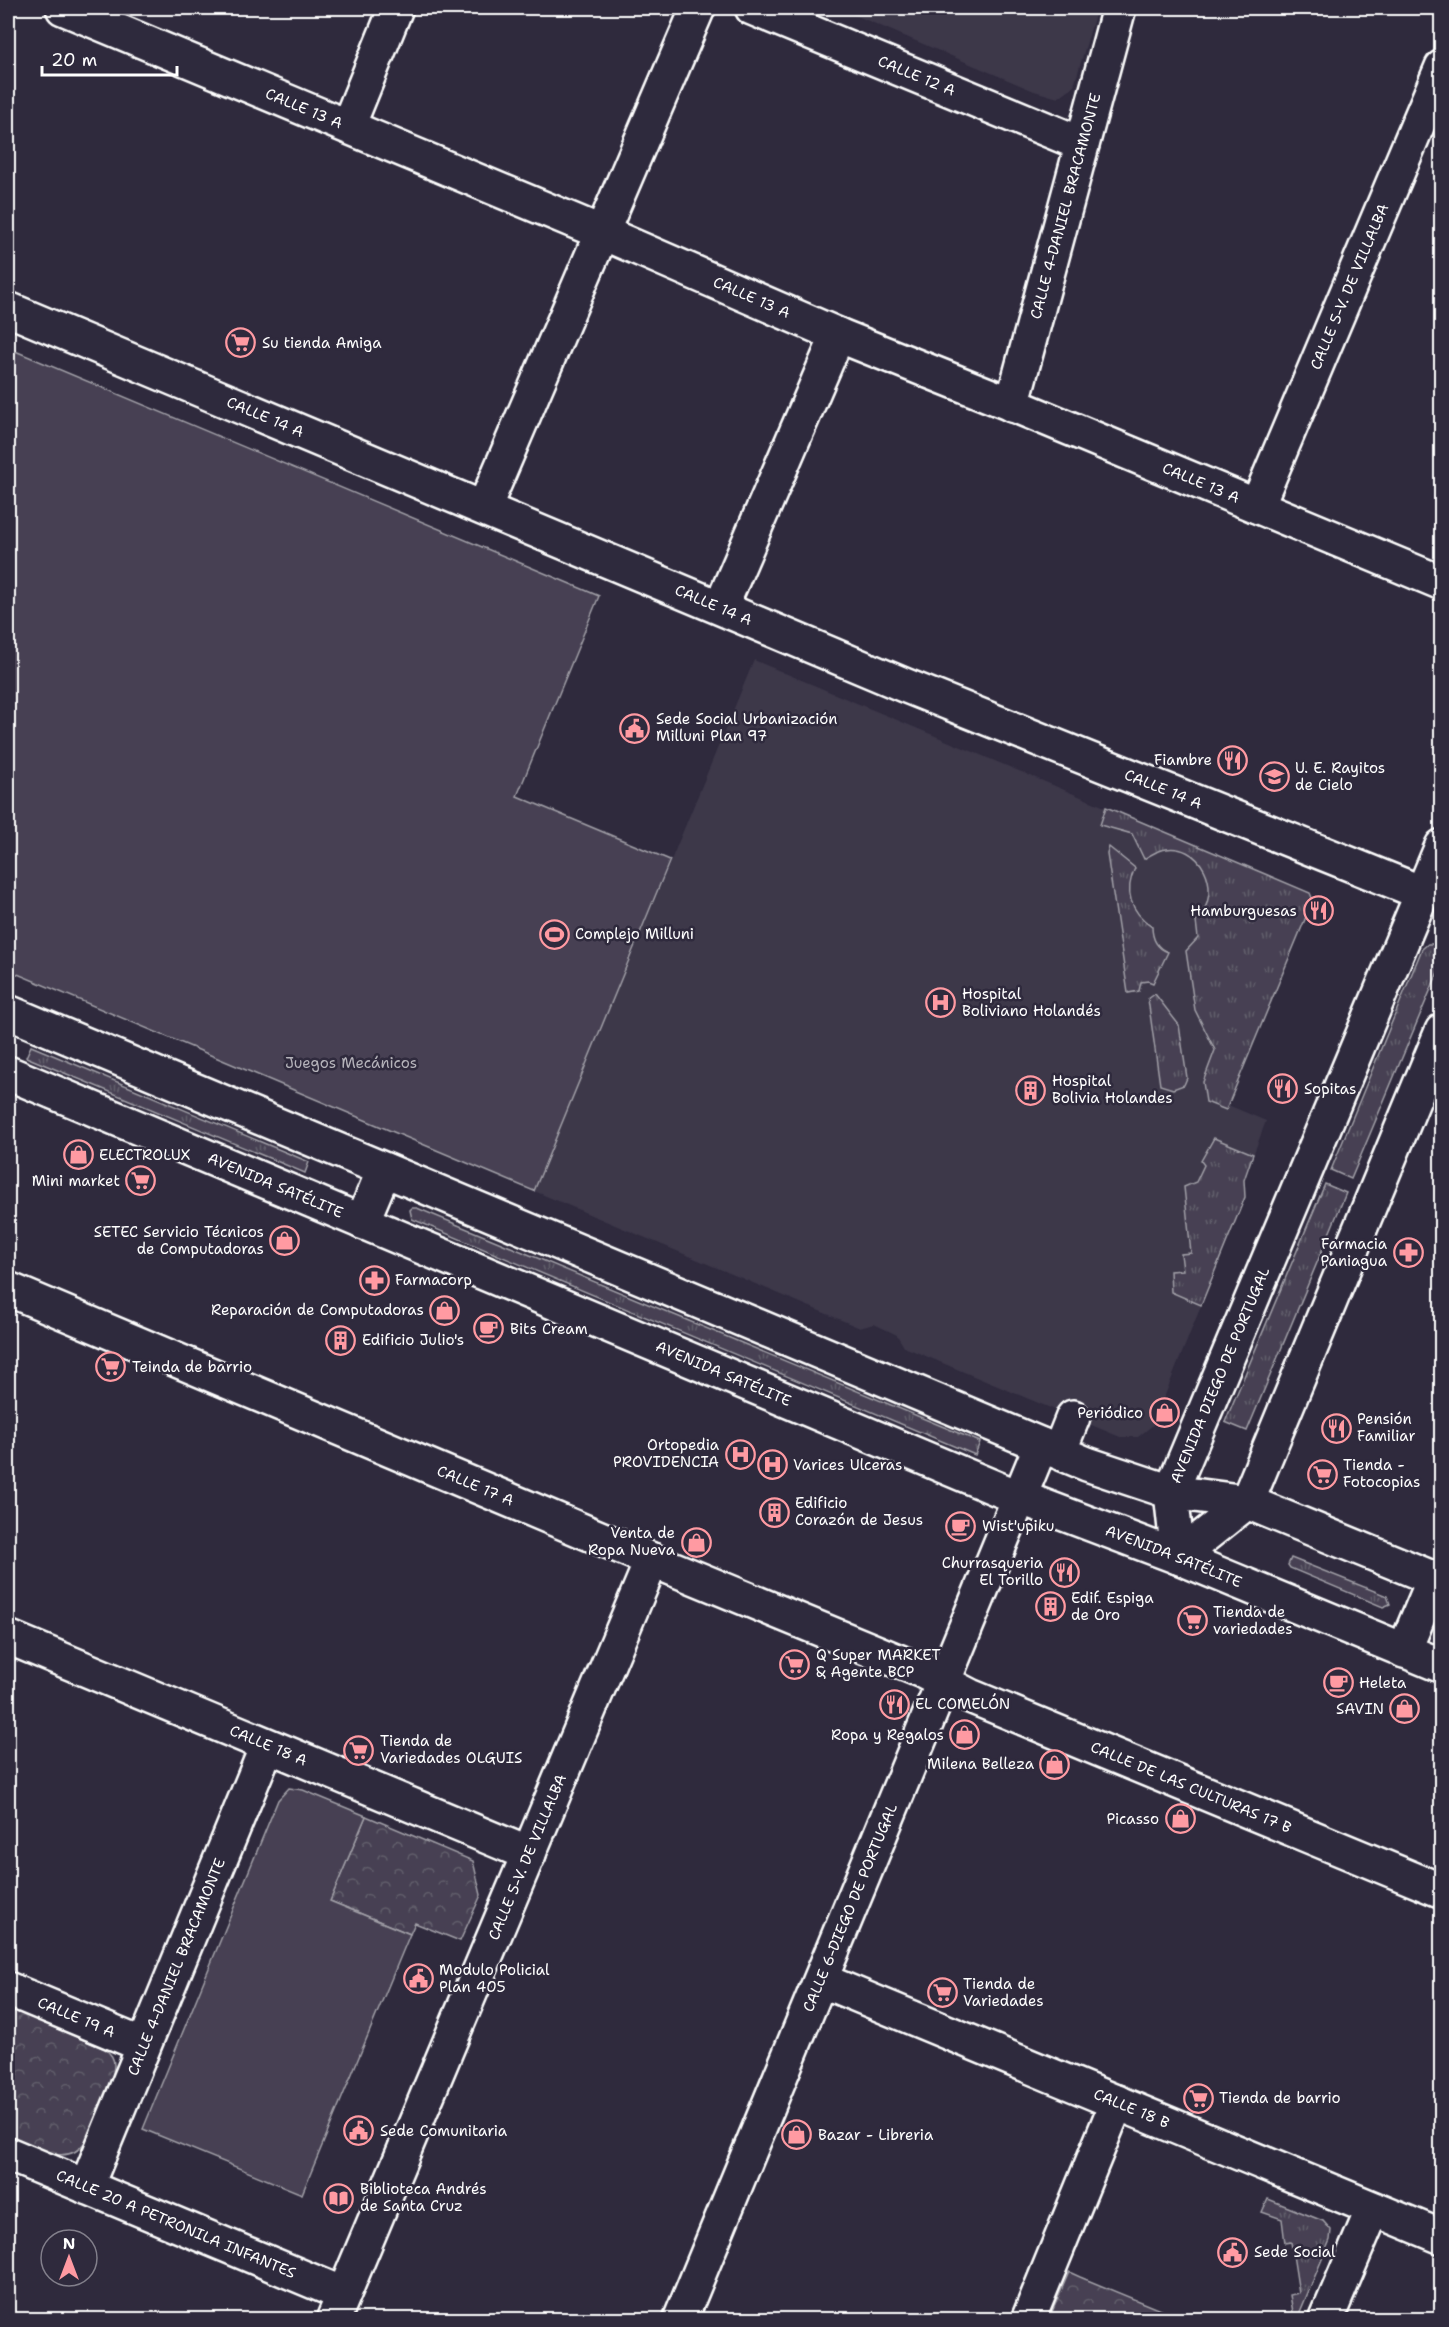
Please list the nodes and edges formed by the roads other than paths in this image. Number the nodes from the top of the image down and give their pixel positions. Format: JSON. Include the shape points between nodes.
{"nodes":[{"id":1,"x":396,"y":8,"type":"edge"},
{"id":2,"x":698,"y":8,"type":"edge"},
{"id":3,"x":752,"y":8,"type":"edge"},
{"id":4,"x":1119,"y":8,"type":"edge"},
{"id":5,"x":82,"y":11,"type":"edge"},
{"id":6,"x":1442,"y":67,"type":"edge"},
{"id":7,"x":348,"y":126,"type":"junction"},
{"id":8,"x":1082,"y":144,"type":"junction"},
{"id":9,"x":601,"y":233,"type":"junction"},
{"id":10,"x":8,"y":309,"type":"edge"},
{"id":11,"x":838,"y":335,"type":"junction"},
{"id":12,"x":1012,"y":405,"type":"junction"},
{"id":13,"x":1257,"y":506,"type":"junction"},
{"id":14,"x":484,"y":508,"type":"junction"},
{"id":15,"x":1442,"y":583,"type":"edge"},
{"id":16,"x":721,"y":608,"type":"junction"},
{"id":17,"x":1442,"y":846,"type":"edge"},
{"id":18,"x":1432,"y":897,"type":"edge"},
{"id":19,"x":8,"y":1012,"type":"edge"},
{"id":20,"x":1442,"y":1031,"type":"edge"},
{"id":21,"x":8,"y":1073,"type":"edge"},
{"id":22,"x":384,"y":1170,"type":"junction"},
{"id":23,"x":362,"y":1222,"type":"junction"},
{"id":24,"x":8,"y":1289,"type":"edge"},
{"id":25,"x":1073,"y":1417,"type":"dead end"},
{"id":26,"x":1050,"y":1448,"type":"junction"},
{"id":27,"x":1171,"y":1492,"type":"junction"},
{"id":28,"x":1021,"y":1497,"type":"junction"},
{"id":29,"x":1247,"y":1502,"type":"junction"},
{"id":30,"x":1178,"y":1557,"type":"junction"},
{"id":31,"x":652,"y":1560,"type":"junction"},
{"id":32,"x":1439,"y":1574,"type":"edge"},
{"id":33,"x":8,"y":1637,"type":"edge"},
{"id":34,"x":1404,"y":1651,"type":"junction"},
{"id":35,"x":1442,"y":1666,"type":"edge"},
{"id":36,"x":943,"y":1682,"type":"junction"},
{"id":37,"x":267,"y":1746,"type":"junction"},
{"id":38,"x":529,"y":1854,"type":"junction"},
{"id":39,"x":1442,"y":1891,"type":"edge"},
{"id":40,"x":820,"y":1980,"type":"junction"},
{"id":41,"x":8,"y":1989,"type":"edge"},
{"id":42,"x":143,"y":2045,"type":"junction"},
{"id":43,"x":1118,"y":2102,"type":"junction"},
{"id":44,"x":8,"y":2154,"type":"edge"},
{"id":45,"x":86,"y":2187,"type":"junction"},
{"id":46,"x":1373,"y":2209,"type":"junction"},
{"id":47,"x":1442,"y":2237,"type":"edge"},
{"id":48,"x":338,"y":2307,"type":"edge"},
{"id":49,"x":680,"y":2319,"type":"edge"},
{"id":50,"x":1028,"y":2319,"type":"edge"},
{"id":51,"x":1326,"y":2319,"type":"edge"}],
"edges":[{"from":1,"to":7,"type":"street"},
{"from":2,"to":9,"type":"street"},
{"from":3,"to":8,"type":"street","name":"CALLE 12 A"},
{"from":4,"to":8,"type":"street","name":"CALLE 4-DANIEL BRACAMONTE"},
{"from":5,"to":7,"type":"street","name":"CALLE 13 A"},
{"from":6,"to":13,"type":"street","name":"CALLE 5-V. DE VILLALBA"},
{"from":7,"to":9,"type":"street","name":"CALLE 13 A"},
{"from":8,"to":12,"type":"street","name":"CALLE 4-DANIEL BRACAMONTE"},
{"from":9,"to":11,"type":"street","name":"CALLE 13 A"},
{"from":9,"to":14,"type":"street"},
{"from":10,"to":14,"type":"street","name":"CALLE 14 A"},
{"from":11,"to":12,"type":"street","name":"CALLE 13 A"},
{"from":11,"to":16,"type":"street"},
{"from":12,"to":13,"type":"street","name":"CALLE 13 A"},
{"from":13,"to":15,"type":"street","name":"CALLE 13 A"},
{"from":14,"to":16,"type":"street","name":"CALLE 14 A"},
{"from":16,"to":18,"type":"street","name":"CALLE 14 A"},
{"from":17,"to":18,"type":"street","name":"AVENIDA DIEGO DE PORTUGAL"},
{"from":18,"to":27,"type":"street","name":"AVENIDA DIEGO DE PORTUGAL"},
{"from":19,"to":22,"type":"street"},
{"from":20,"to":29,"type":"street"},
{"from":21,"to":23,"type":"street","name":"AVENIDA SATÉLITE"},
{"from":22,"to":23,"type":"street"},
{"from":22,"to":26,"type":"street"},
{"from":23,"to":28,"type":"street","name":"AVENIDA SATÉLITE"},
{"from":24,"to":31,"type":"street","name":"CALLE 17 A"},
{"from":25,"to":26,"type":"street","name":"CALLE 6-DIEGO DE PORTUGAL"},
{"from":26,"to":27,"type":"street"},
{"from":26,"to":28,"type":"street","name":"CALLE 6-DIEGO DE PORTUGAL"},
{"from":27,"to":29,"type":"street"},
{"from":27,"to":30,"type":"street","name":"AVENIDA DIEGO DE PORTUGAL"},
{"from":28,"to":30,"type":"street","name":"AVENIDA SATÉLITE"},
{"from":28,"to":36,"type":"street","name":"CALLE 6-DIEGO DE PORTUGAL"},
{"from":29,"to":30,"type":"street"},
{"from":29,"to":32,"type":"street"},
{"from":30,"to":34,"type":"street","name":"AVENIDA SATÉLITE"},
{"from":31,"to":36,"type":"street","name":"CALLE 17 A"},
{"from":31,"to":38,"type":"street","name":"CALLE 5-V. DE VILLALBA"},
{"from":32,"to":34,"type":"street"},
{"from":33,"to":37,"type":"street","name":"CALLE 18 A"},
{"from":34,"to":35,"type":"street","name":"AVENIDA SATÉLITE"},
{"from":36,"to":39,"type":"street","name":"CALLE DE LAS CULTURAS 17 B"},
{"from":36,"to":40,"type":"street","name":"CALLE 6-DIEGO DE PORTUGAL"},
{"from":37,"to":38,"type":"street","name":"CALLE 18 A"},
{"from":37,"to":42,"type":"street","name":"CALLE 4-DANIEL BRACAMONTE"},
{"from":38,"to":48,"type":"street","name":"CALLE 5-V. DE VILLALBA"},
{"from":40,"to":43,"type":"street","name":"CALLE 18 B"},
{"from":40,"to":49,"type":"street","name":"CALLE 6-DIEGO DE PORTUGAL"},
{"from":41,"to":42,"type":"street","name":"CALLE 19 A"},
{"from":42,"to":45,"type":"street","name":"CALLE 4-DANIEL BRACAMONTE"},
{"from":43,"to":46,"type":"street","name":"CALLE 18 B"},
{"from":43,"to":50,"type":"street"},
{"from":44,"to":45,"type":"street","name":"CALLE 20 A PETRONILA INFANTES"},
{"from":45,"to":48,"type":"street","name":"CALLE 20 A PETRONILA INFANTES"},
{"from":46,"to":47,"type":"street","name":"CALLE 18 B"},
{"from":46,"to":51,"type":"street"}]}
